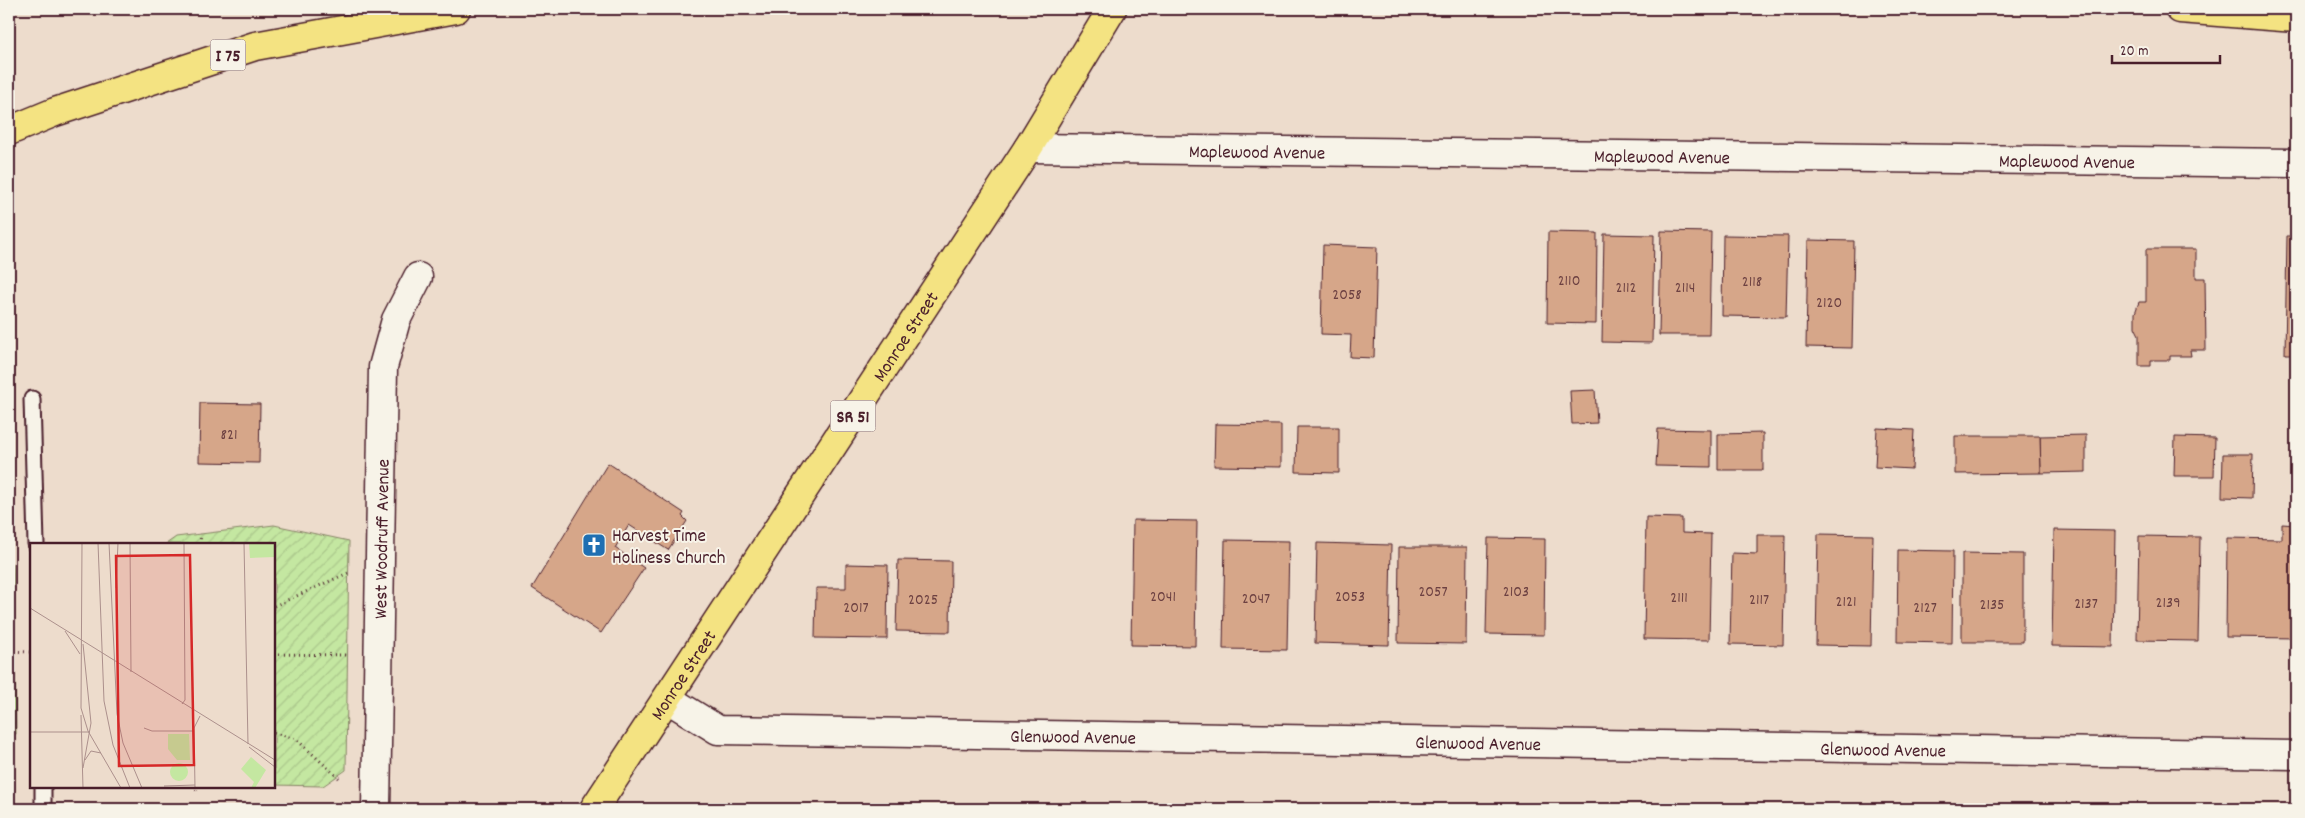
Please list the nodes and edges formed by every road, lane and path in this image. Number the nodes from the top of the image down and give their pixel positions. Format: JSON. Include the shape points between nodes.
{"nodes":[{"id":1,"x":456,"y":9,"type":"edge"},
{"id":2,"x":2180,"y":9,"type":"edge"},
{"id":3,"x":1109,"y":14,"type":"edge"},
{"id":4,"x":2296,"y":18,"type":"edge"},
{"id":5,"x":9,"y":131,"type":"edge"},
{"id":6,"x":1028,"y":148,"type":"junction"},
{"id":7,"x":2296,"y":163,"type":"edge"},
{"id":8,"x":418,"y":277,"type":"dead end"},
{"id":9,"x":32,"y":399,"type":"dead end"},
{"id":10,"x":201,"y":534,"type":"dead end"},
{"id":11,"x":36,"y":543,"type":"edge"},
{"id":12,"x":200,"y":543,"type":"edge"},
{"id":13,"x":354,"y":570,"type":"dead end"},
{"id":14,"x":275,"y":606,"type":"edge"},
{"id":15,"x":9,"y":651,"type":"edge"},
{"id":16,"x":30,"y":652,"type":"edge"},
{"id":17,"x":275,"y":654,"type":"edge"},
{"id":18,"x":378,"y":655,"type":"junction"},
{"id":19,"x":668,"y":699,"type":"junction"},
{"id":20,"x":275,"y":733,"type":"edge"},
{"id":21,"x":2296,"y":755,"type":"edge"},
{"id":22,"x":341,"y":780,"type":"dead end"},
{"id":23,"x":43,"y":788,"type":"edge"},
{"id":24,"x":43,"y":809,"type":"edge"},
{"id":25,"x":376,"y":809,"type":"edge"},
{"id":26,"x":594,"y":809,"type":"edge"}],
"edges":[{"from":1,"to":5,"type":"main road","number":"I 75","via":[[254,46],[55,112]]},
{"from":2,"to":4,"type":"main road"},
{"from":3,"to":6,"type":"main road","name":"Monroe Street","number":"SR 51"},
{"from":6,"to":7,"type":"street","name":"Maplewood Avenue"},
{"from":6,"to":19,"type":"main road","name":"Monroe Street","number":"SR 51"},
{"from":8,"to":18,"type":"street","name":"West Woodruff Avenue","via":[[396,320],[383,367]]},
{"from":9,"to":11,"type":"lane"},
{"from":10,"to":12,"type":"path"},
{"from":13,"to":14,"type":"path"},
{"from":15,"to":16,"type":"path"},
{"from":17,"to":18,"type":"path"},
{"from":18,"to":25,"type":"street","name":"West Woodruff Avenue"},
{"from":19,"to":21,"type":"street","name":"Glenwood Avenue","via":[[718,730]]},
{"from":19,"to":26,"type":"main road","name":"Monroe Street","number":"SR 51"},
{"from":20,"to":22,"type":"path","via":[[296,739]]},
{"from":23,"to":24,"type":"lane"}]}
